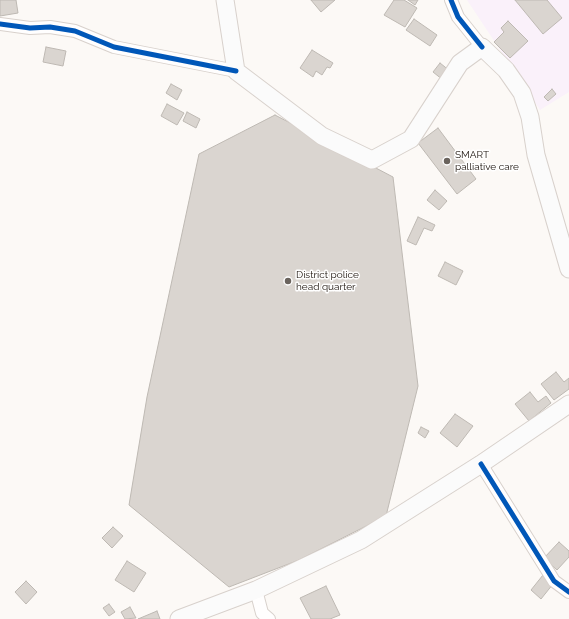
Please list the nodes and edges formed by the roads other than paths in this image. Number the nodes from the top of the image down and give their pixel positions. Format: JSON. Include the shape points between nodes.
{"nodes":[{"id":1,"x":225,"y":0,"type":"edge"},
{"id":2,"x":451,"y":0,"type":"edge"},
{"id":3,"x":0,"y":24,"type":"edge"},
{"id":4,"x":482,"y":47,"type":"junction"},
{"id":5,"x":236,"y":71,"type":"junction"},
{"id":6,"x":569,"y":269,"type":"edge"},
{"id":7,"x":569,"y":404,"type":"edge"},
{"id":8,"x":481,"y":464,"type":"junction"},
{"id":9,"x":256,"y":590,"type":"junction"},
{"id":10,"x":569,"y":592,"type":"edge"},
{"id":11,"x":179,"y":619,"type":"edge"},
{"id":12,"x":269,"y":619,"type":"edge"}],
"edges":[{"from":1,"to":5,"type":"main road"},
{"from":2,"to":4,"type":"street","via":[[458,17]]},
{"from":3,"to":5,"type":"street","via":[[30,28],[50,26],[75,31],[114,47]]},
{"from":4,"to":5,"type":"main road","via":[[460,63],[411,139],[372,160],[322,136]]},
{"from":4,"to":6,"type":"main road","via":[[506,70],[522,93],[530,117],[536,155]]},
{"from":7,"to":8,"type":"main road"},
{"from":8,"to":9,"type":"main road","via":[[361,540]]},
{"from":8,"to":10,"type":"street","via":[[554,581]]},
{"from":9,"to":11,"type":"main road"},
{"from":9,"to":12,"type":"street","via":[[262,613]]}]}
